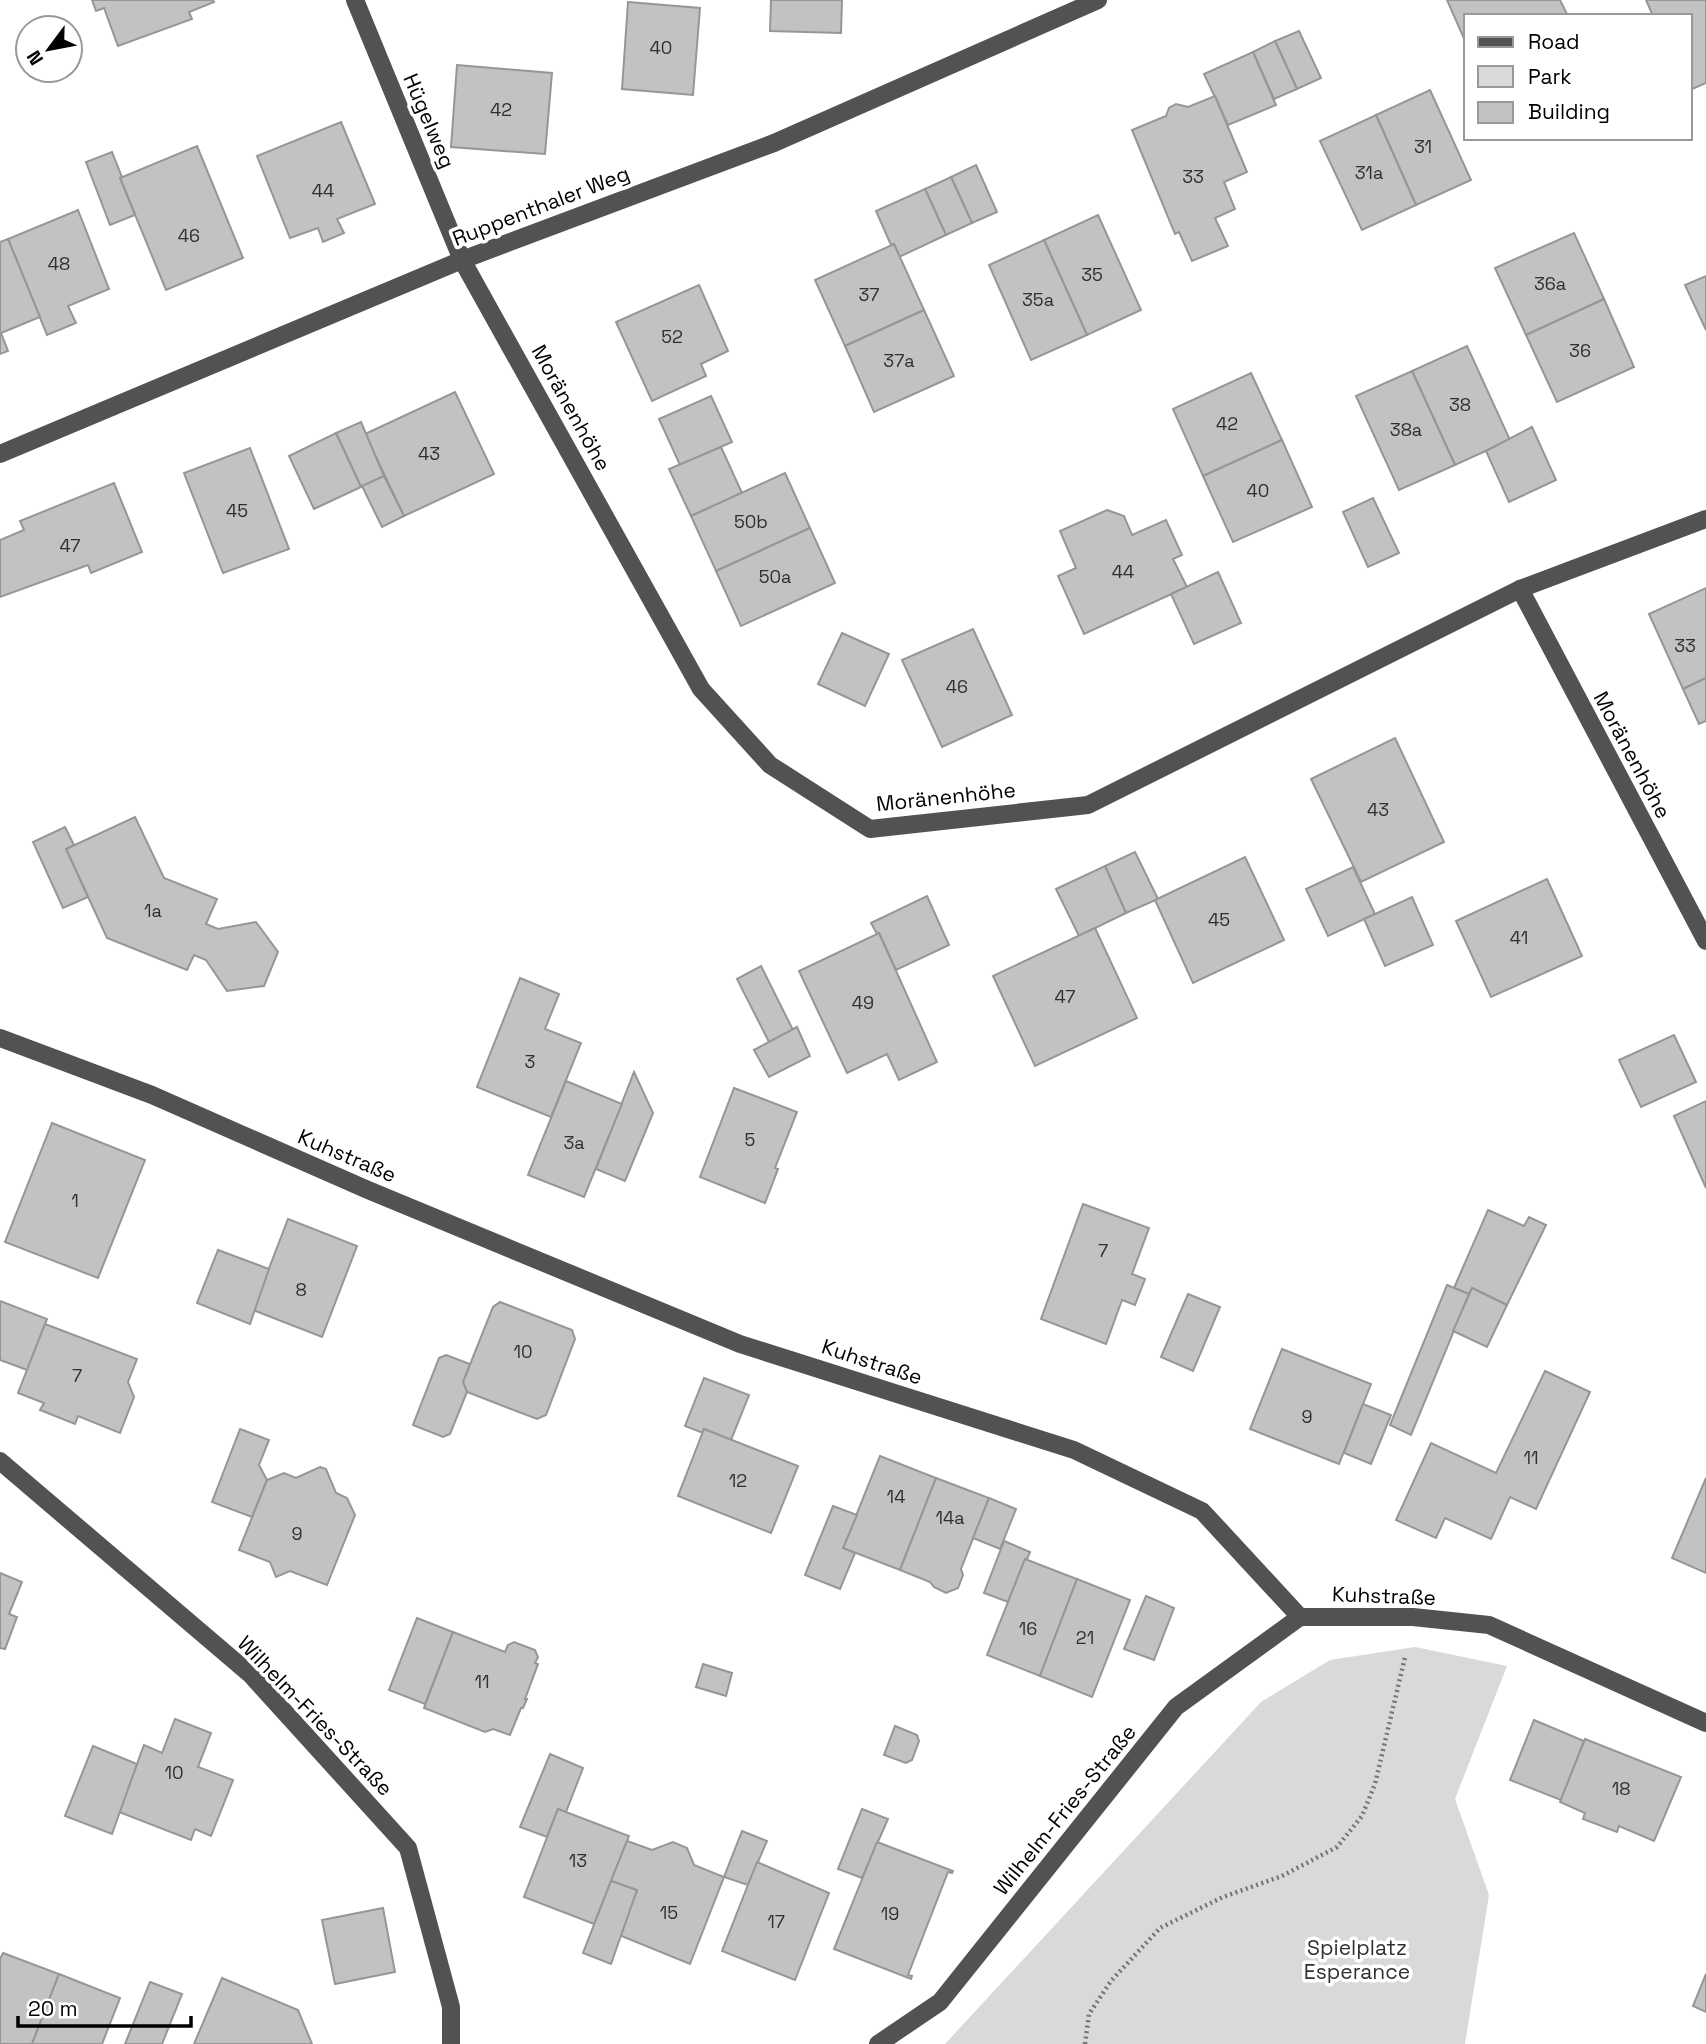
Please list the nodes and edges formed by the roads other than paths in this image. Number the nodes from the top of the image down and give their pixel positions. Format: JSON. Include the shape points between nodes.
{"nodes":[{"id":1,"x":355,"y":0,"type":"edge"},
{"id":2,"x":1098,"y":0,"type":"edge"},
{"id":3,"x":462,"y":260,"type":"junction"},
{"id":4,"x":0,"y":454,"type":"edge"},
{"id":5,"x":1706,"y":519,"type":"edge"},
{"id":6,"x":1520,"y":589,"type":"junction"},
{"id":7,"x":1706,"y":941,"type":"edge"},
{"id":8,"x":0,"y":1038,"type":"edge"},
{"id":9,"x":0,"y":1461,"type":"edge"},
{"id":10,"x":1300,"y":1617,"type":"junction"},
{"id":11,"x":1706,"y":1723,"type":"edge"},
{"id":12,"x":451,"y":2044,"type":"edge"},
{"id":13,"x":878,"y":2044,"type":"edge"}],
"edges":[{"from":1,"to":3,"type":"street","name":"Hügelweg"},
{"from":2,"to":3,"type":"street","name":"Ruppenthaler Weg","via":[[774,143]]},
{"from":3,"to":4,"type":"street","name":"Ruppenthaler Weg"},
{"from":3,"to":6,"type":"street","name":"Moränenhöhe","via":[[701,689],[770,765],[870,829],[1088,805]]},
{"from":5,"to":6,"type":"street","name":"Moränenhöhe"},
{"from":6,"to":7,"type":"street","name":"Moränenhöhe"},
{"from":8,"to":10,"type":"street","name":"Kuhstraße","via":[[152,1095],[740,1344],[1073,1450],[1202,1511]]},
{"from":9,"to":12,"type":"street","name":"Wilhelm-Fries-Straße","via":[[251,1675],[408,1848],[451,2007]]},
{"from":10,"to":11,"type":"street","name":"Kuhstraße","via":[[1413,1617],[1489,1625]]},
{"from":10,"to":13,"type":"street","name":"Wilhelm-Fries-Straße","via":[[1176,1707],[940,2002]]}]}
